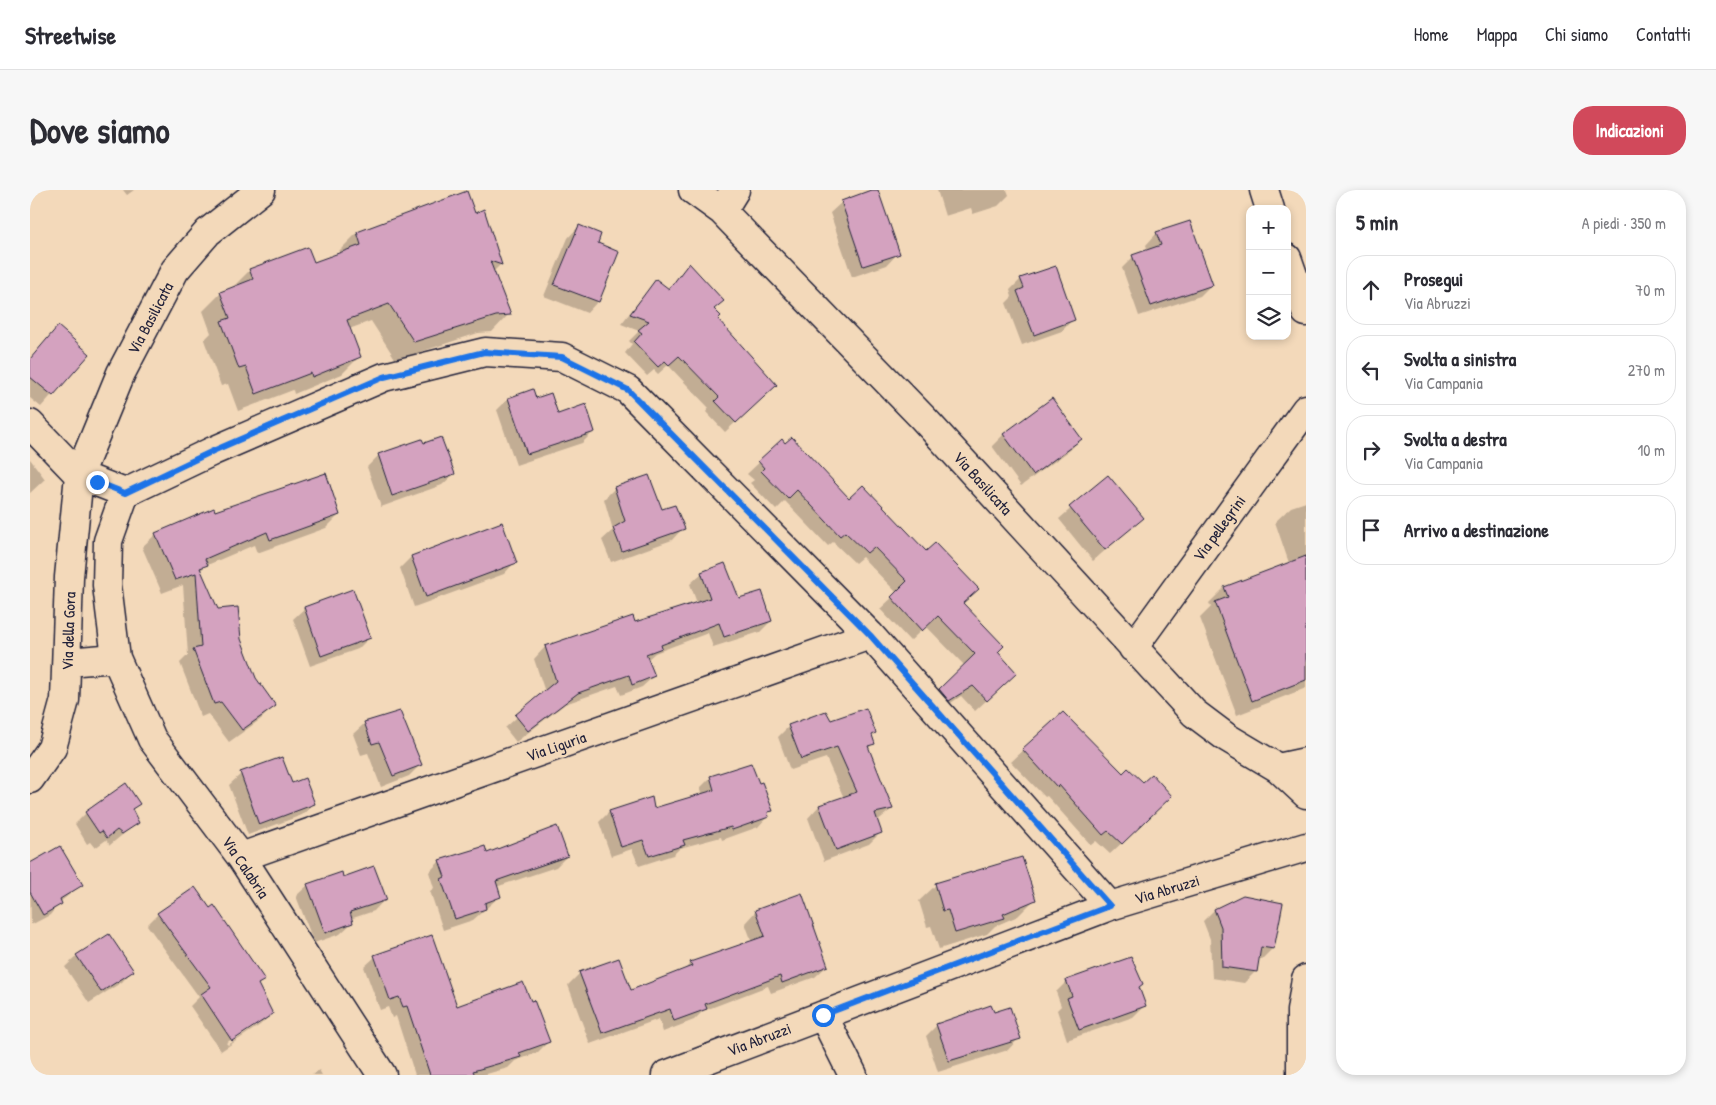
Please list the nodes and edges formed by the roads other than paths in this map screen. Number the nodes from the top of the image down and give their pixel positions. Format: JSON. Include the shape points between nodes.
{"nodes":[{"id":1,"x":260,"y":190,"type":"edge"},
{"id":2,"x":692,"y":190,"type":"edge"},
{"id":3,"x":1264,"y":190,"type":"edge"},
{"id":4,"x":729,"y":200,"type":"edge"},
{"id":5,"x":1269,"y":205,"type":"edge"},
{"id":6,"x":1291,"y":258,"type":"edge"},
{"id":7,"x":1306,"y":264,"type":"edge"},
{"id":8,"x":1291,"y":268,"type":"edge"},
{"id":9,"x":1306,"y":312,"type":"edge"},
{"id":10,"x":1306,"y":408,"type":"edge"},
{"id":11,"x":30,"y":424,"type":"edge"},
{"id":12,"x":79,"y":475,"type":"junction"},
{"id":13,"x":125,"y":493,"type":"junction"},
{"id":14,"x":870,"y":635,"type":"junction"},
{"id":15,"x":1132,"y":648,"type":"junction"},
{"id":16,"x":116,"y":658,"type":"junction"},
{"id":17,"x":67,"y":662,"type":"junction"},
{"id":18,"x":1306,"y":762,"type":"edge"},
{"id":19,"x":1278,"y":768,"type":"junction"},
{"id":20,"x":30,"y":779,"type":"edge"},
{"id":21,"x":1306,"y":794,"type":"edge"},
{"id":22,"x":1306,"y":847,"type":"edge"},
{"id":23,"x":241,"y":857,"type":"junction"},
{"id":24,"x":1110,"y":906,"type":"junction"},
{"id":25,"x":1306,"y":979,"type":"edge"},
{"id":26,"x":823,"y":1015,"type":"junction"},
{"id":27,"x":382,"y":1075,"type":"edge"},
{"id":28,"x":666,"y":1075,"type":"edge"},
{"id":29,"x":852,"y":1075,"type":"edge"},
{"id":30,"x":1301,"y":1075,"type":"edge"}],
"edges":[{"from":1,"to":12,"type":"street","name":"Via Basilicata","via":[[208,232],[175,270],[121,373]]},
{"from":2,"to":4,"type":"street","name":"Via Basilicata"},
{"from":3,"to":5,"type":"street"},
{"from":4,"to":15,"type":"street","name":"Via Basilicata"},
{"from":6,"to":7,"type":"street"},
{"from":8,"to":9,"type":"street"},
{"from":10,"to":15,"type":"street","name":"Via pellegrini"},
{"from":11,"to":12,"type":"street"},
{"from":12,"to":13,"type":"street"},
{"from":12,"to":17,"type":"street","name":"Via della Gora","via":[[69,577]]},
{"from":13,"to":14,"type":"street","via":[[384,377],[484,352],[562,357],[628,390]]},
{"from":13,"to":16,"type":"street","name":"Via Calabria","via":[[108,541],[107,585]]},
{"from":14,"to":23,"type":"street","name":"Via Liguria"},
{"from":14,"to":24,"type":"street"},
{"from":15,"to":19,"type":"street","name":"Via Basilicata","via":[[1194,713],[1226,737]]},
{"from":16,"to":17,"type":"street"},
{"from":16,"to":23,"type":"street","name":"Via Calabria","via":[[152,739]]},
{"from":17,"to":20,"type":"street","name":"Via della Gora","via":[[65,700],[52,748]]},
{"from":18,"to":19,"type":"street"},
{"from":19,"to":21,"type":"street","name":"Via Basilicata"},
{"from":22,"to":24,"type":"street","name":"Via Abruzzi"},
{"from":23,"to":27,"type":"street","name":"Via Calabria"},
{"from":24,"to":26,"type":"street","name":"Via Abruzzi"},
{"from":25,"to":30,"type":"street","via":[[1301,1012]]},
{"from":26,"to":28,"type":"street","name":"Via Abruzzi"},
{"from":26,"to":29,"type":"street"}]}
